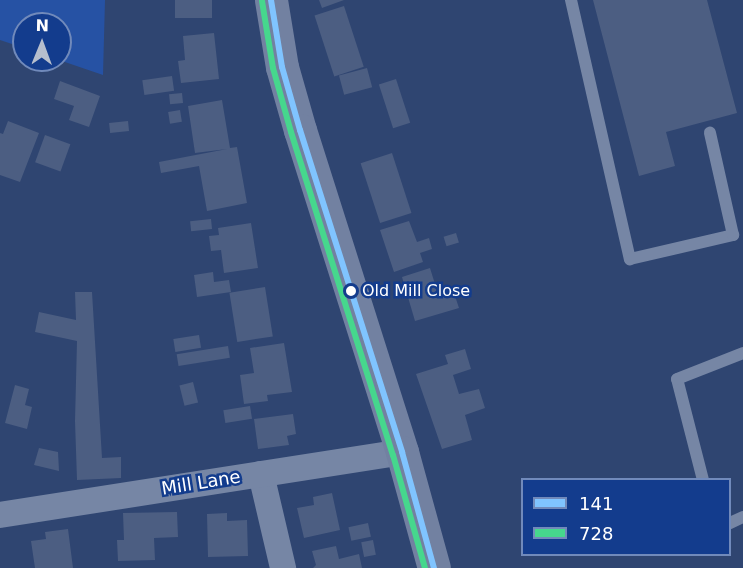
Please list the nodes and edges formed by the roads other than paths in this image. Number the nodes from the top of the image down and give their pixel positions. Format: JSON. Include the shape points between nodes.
{"nodes":[{"id":1,"x":271,"y":0,"type":"edge"},
{"id":2,"x":571,"y":0,"type":"edge"},
{"id":3,"x":710,"y":133,"type":"dead end"},
{"id":4,"x":743,"y":353,"type":"edge"},
{"id":5,"x":402,"y":452,"type":"junction"},
{"id":6,"x":261,"y":474,"type":"junction"},
{"id":7,"x":702,"y":478,"type":"edge"},
{"id":8,"x":0,"y":515,"type":"edge"},
{"id":9,"x":283,"y":568,"type":"edge"},
{"id":10,"x":434,"y":568,"type":"edge"}],
"edges":[{"from":1,"to":5,"type":"main road","via":[[294,112]]},
{"from":2,"to":3,"type":"lane","via":[[630,259],[733,235]]},
{"from":4,"to":7,"type":"lane","via":[[677,379]]},
{"from":5,"to":6,"type":"street","name":"Mill Lane"},
{"from":5,"to":10,"type":"main road"},
{"from":6,"to":8,"type":"street","name":"Mill Lane"},
{"from":6,"to":9,"type":"street"}]}
